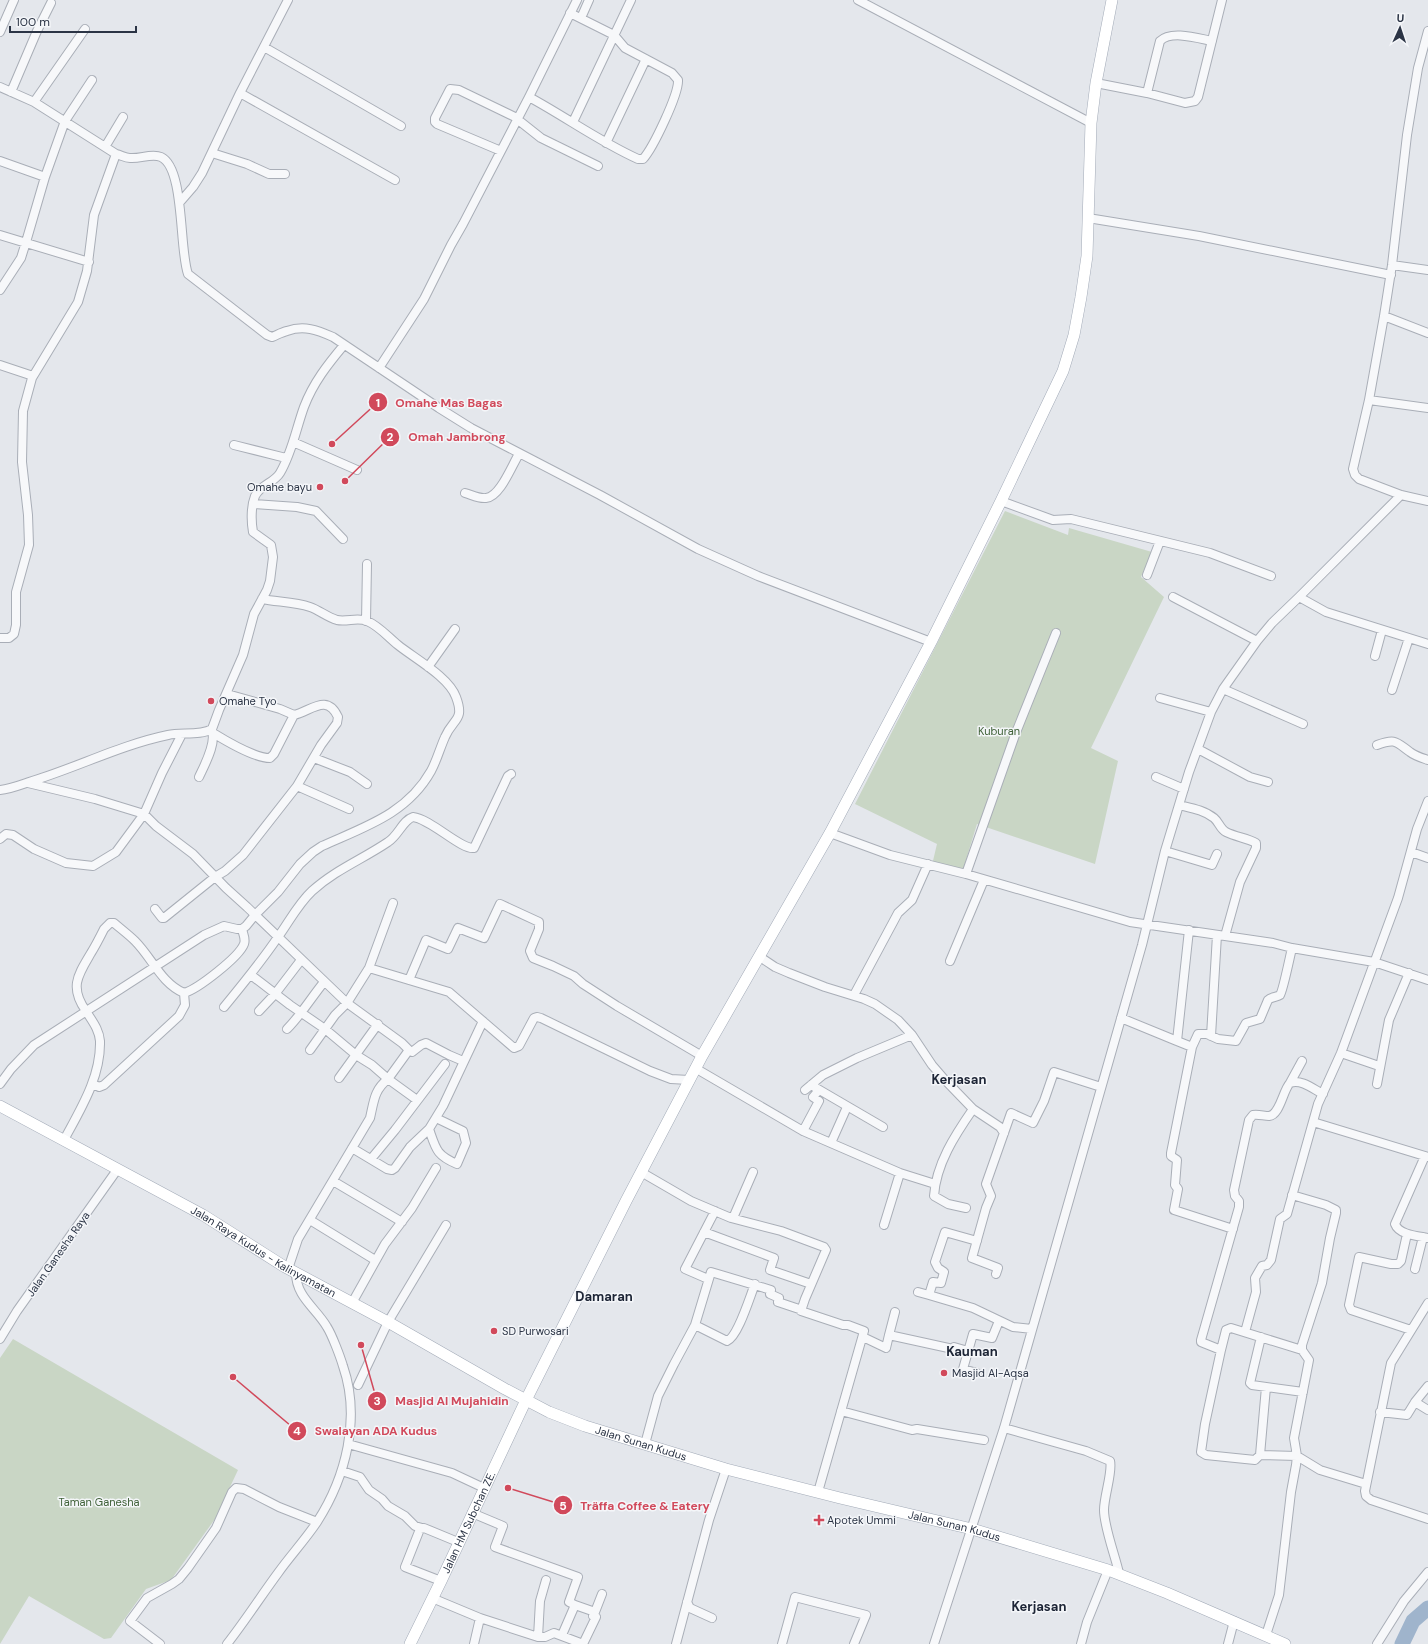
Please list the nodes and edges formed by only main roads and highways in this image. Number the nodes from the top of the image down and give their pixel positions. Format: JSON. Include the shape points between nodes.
{"nodes":[{"id":1,"x":1112,"y":0,"type":"edge"},
{"id":2,"x":0,"y":1106,"type":"edge"},
{"id":3,"x":526,"y":1400,"type":"junction"},
{"id":4,"x":410,"y":1644,"type":"edge"},
{"id":5,"x":1285,"y":1644,"type":"edge"}],
"edges":[{"from":1,"to":3,"type":"main road","name":"Jalan HM Subchan ZE.","via":[[1091,122],[1087,256],[1082,296],[1068,356],[1048,403],[931,642],[830,833],[695,1068]]},
{"from":2,"to":3,"type":"main road","name":"Jalan Raya Kudus - Kalinyamatan","via":[[203,1215],[292,1271]]},
{"from":3,"to":4,"type":"main road","name":"Jalan HM Subchan ZE."},
{"from":3,"to":5,"type":"main road","name":"Jalan Sunan Kudus","via":[[566,1419],[726,1469],[972,1529],[1120,1573]]}]}
